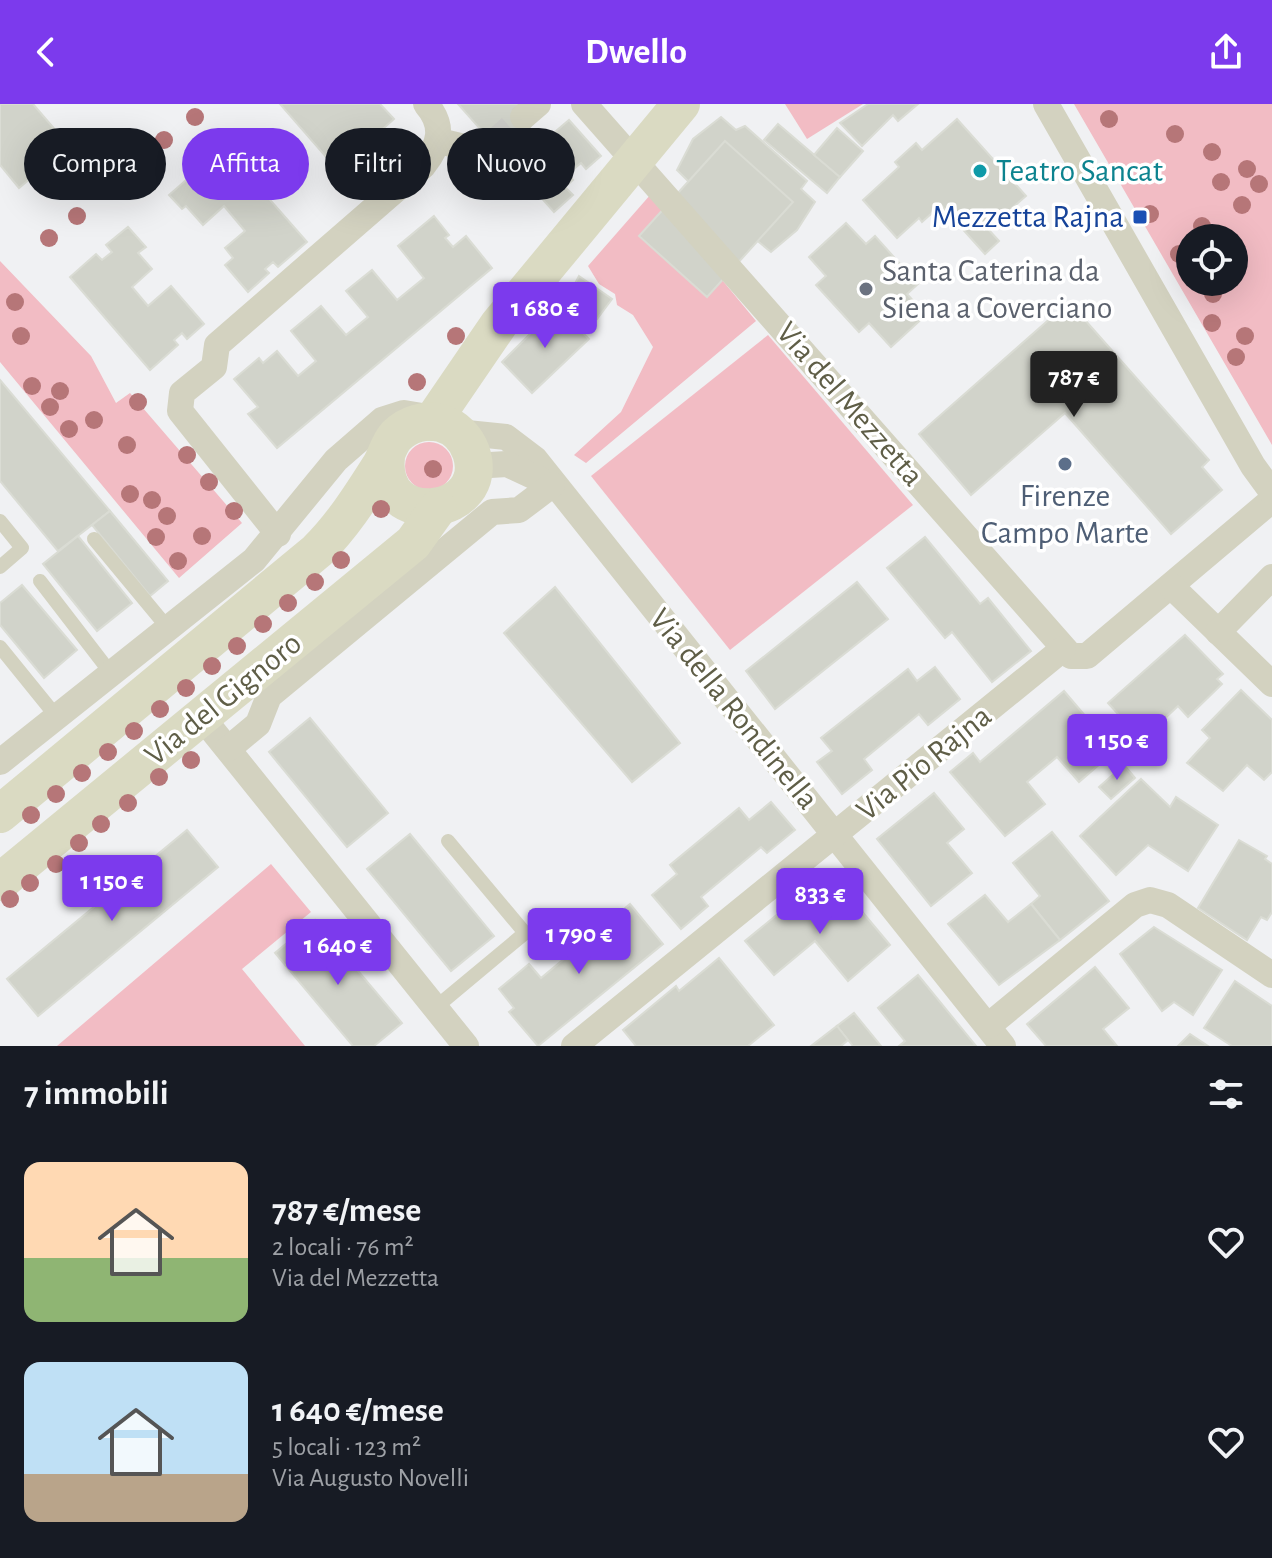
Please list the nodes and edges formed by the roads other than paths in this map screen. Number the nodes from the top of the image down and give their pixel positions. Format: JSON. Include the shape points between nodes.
{"nodes":[{"id":1,"x":426,"y":104,"type":"edge"},
{"id":2,"x":584,"y":104,"type":"edge"},
{"id":3,"x":681,"y":104,"type":"edge"},
{"id":4,"x":1046,"y":104,"type":"edge"},
{"id":5,"x":439,"y":141,"type":"junction"},
{"id":6,"x":447,"y":143,"type":"edge"},
{"id":7,"x":636,"y":159,"type":"junction"},
{"id":8,"x":445,"y":427,"type":"junction"},
{"id":9,"x":386,"y":457,"type":"junction"},
{"id":10,"x":473,"y":466,"type":"junction"},
{"id":11,"x":552,"y":485,"type":"junction"},
{"id":12,"x":1272,"y":492,"type":"edge"},
{"id":13,"x":1272,"y":500,"type":"edge"},
{"id":14,"x":438,"y":508,"type":"junction"},
{"id":15,"x":0,"y":521,"type":"edge"},
{"id":16,"x":278,"y":534,"type":"junction"},
{"id":17,"x":94,"y":539,"type":"dead end"},
{"id":18,"x":0,"y":567,"type":"edge"},
{"id":19,"x":1272,"y":577,"type":"edge"},
{"id":20,"x":40,"y":581,"type":"dead end"},
{"id":21,"x":1171,"y":586,"type":"junction"},
{"id":22,"x":167,"y":627,"type":"junction"},
{"id":23,"x":1218,"y":632,"type":"junction"},
{"id":24,"x":0,"y":647,"type":"edge"},
{"id":25,"x":1063,"y":649,"type":"junction"},
{"id":26,"x":110,"y":672,"type":"junction"},
{"id":27,"x":1272,"y":684,"type":"edge"},
{"id":28,"x":56,"y":716,"type":"junction"},
{"id":29,"x":201,"y":716,"type":"junction"},
{"id":30,"x":228,"y":749,"type":"junction"},
{"id":31,"x":0,"y":762,"type":"edge"},
{"id":32,"x":0,"y":814,"type":"edge"},
{"id":33,"x":835,"y":835,"type":"junction"},
{"id":34,"x":448,"y":841,"type":"dead end"},
{"id":35,"x":0,"y":882,"type":"edge"},
{"id":36,"x":1272,"y":975,"type":"edge"},
{"id":37,"x":435,"y":1008,"type":"junction"},
{"id":38,"x":996,"y":1036,"type":"edge"},
{"id":39,"x":466,"y":1046,"type":"edge"},
{"id":40,"x":574,"y":1046,"type":"edge"}],
"edges":[{"from":1,"to":5,"type":"street","via":[[439,127]]},
{"from":2,"to":7,"type":"street","name":"Via del Mezzetta"},
{"from":3,"to":7,"type":"main road"},
{"from":4,"to":12,"type":"street"},
{"from":5,"to":6,"type":"street"},
{"from":5,"to":16,"type":"street","via":[[423,166],[217,345],[214,367],[182,393],[180,411]]},
{"from":7,"to":8,"type":"main road","via":[[499,324]]},
{"from":7,"to":25,"type":"street","name":"Via del Mezzetta"},
{"from":8,"to":9,"type":"main road","name":"Via del Gignoro","via":[[404,430]]},
{"from":8,"to":10,"type":"main road","via":[[468,444]]},
{"from":8,"to":11,"type":"street","name":"Via della Rondinella","via":[[513,440],[535,459]]},
{"from":8,"to":16,"type":"street","via":[[420,414],[382,420],[336,460]]},
{"from":9,"to":14,"type":"main road","via":[[388,481],[399,497],[418,507]]},
{"from":9,"to":32,"type":"main road","name":"Via del Gignoro","via":[[348,517],[317,551]]},
{"from":10,"to":11,"type":"street","name":"Via della Rondinella","via":[[507,464]]},
{"from":10,"to":14,"type":"main road","name":"Via del Gignoro","via":[[462,494]]},
{"from":11,"to":30,"type":"street","name":"Via del Gignoro","via":[[519,510],[492,512],[269,696],[258,724]]},
{"from":11,"to":33,"type":"street","name":"Via della Rondinella"},
{"from":13,"to":21,"type":"street"},
{"from":14,"to":29,"type":"main road","name":"Via del Gignoro","via":[[413,543]]},
{"from":15,"to":18,"type":"lane","via":[[22,548]]},
{"from":16,"to":22,"type":"street","via":[[254,560]]},
{"from":17,"to":22,"type":"lane"},
{"from":19,"to":23,"type":"street"},
{"from":20,"to":26,"type":"lane"},
{"from":21,"to":23,"type":"street"},
{"from":21,"to":25,"type":"street","via":[[1087,656],[1074,657]]},
{"from":22,"to":26,"type":"street"},
{"from":23,"to":27,"type":"street"},
{"from":24,"to":28,"type":"lane"},
{"from":25,"to":33,"type":"street","name":"Via Pio Rajna"},
{"from":26,"to":28,"type":"street"},
{"from":28,"to":31,"type":"street"},
{"from":29,"to":30,"type":"street"},
{"from":29,"to":35,"type":"main road","name":"Via del Gignoro"},
{"from":30,"to":37,"type":"street"},
{"from":33,"to":38,"type":"street","name":"Via della Rondinella"},
{"from":33,"to":40,"type":"street","name":"Via Pio Rajna"},
{"from":34,"to":37,"type":"lane","via":[[525,933]]},
{"from":36,"to":38,"type":"street","via":[[1168,905],[1150,900],[1135,905]]},
{"from":37,"to":39,"type":"street"}]}
